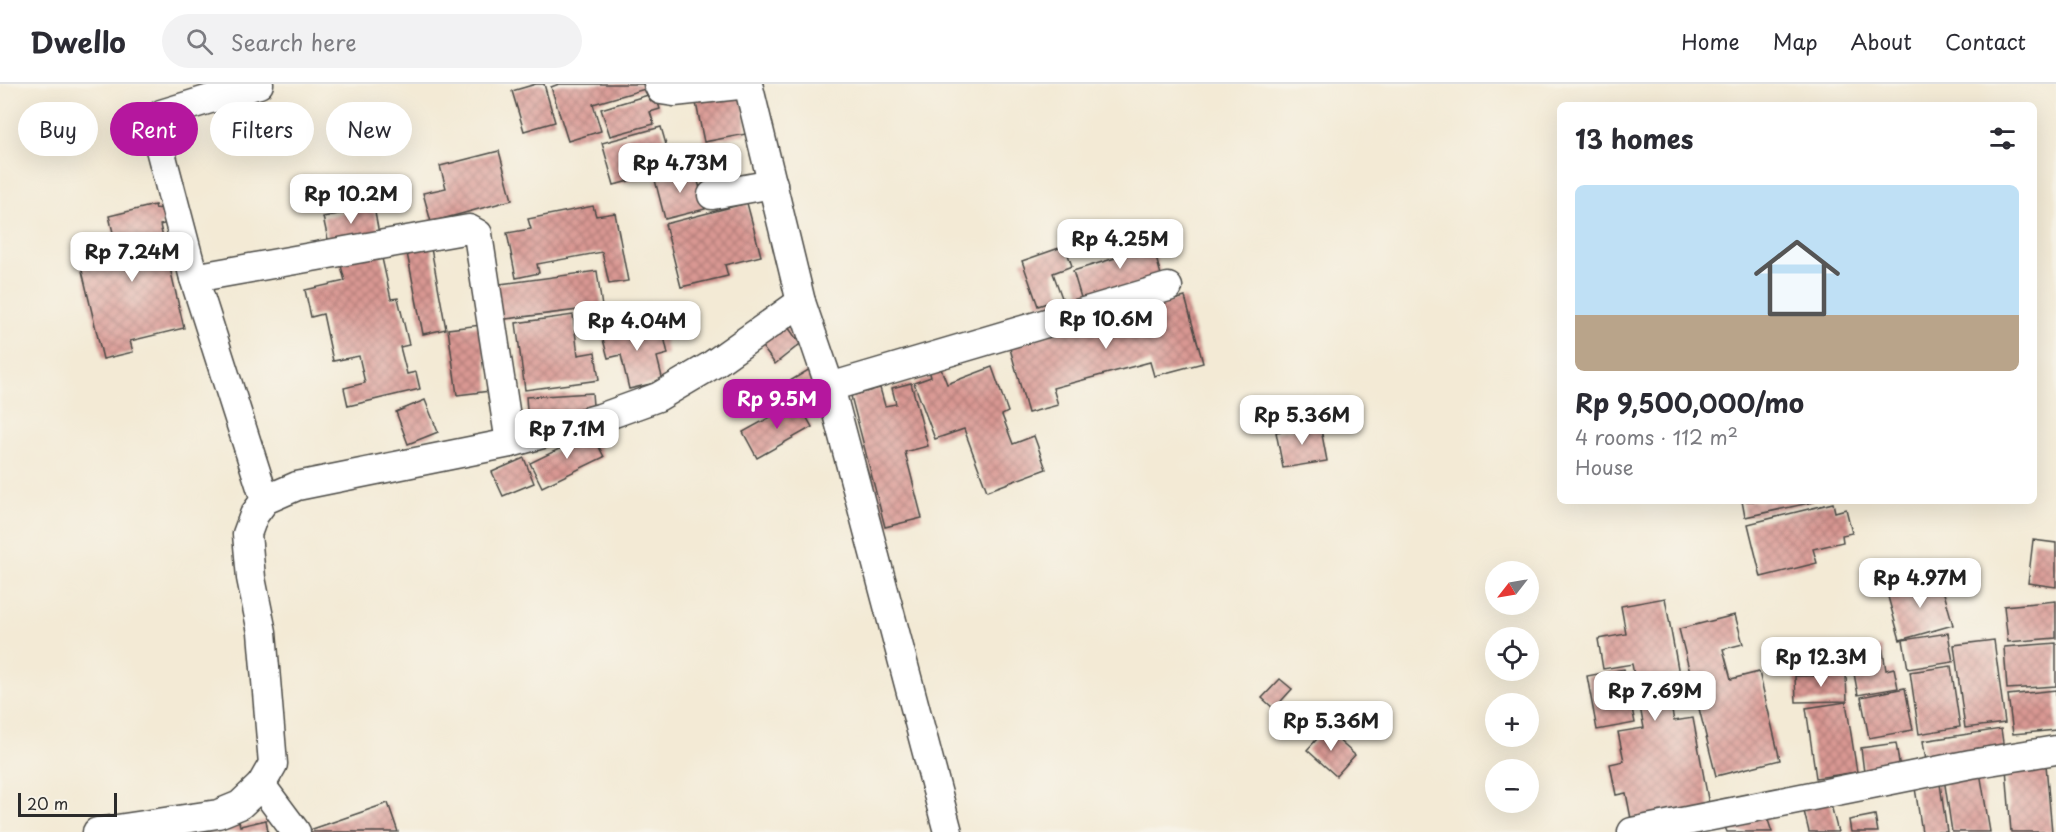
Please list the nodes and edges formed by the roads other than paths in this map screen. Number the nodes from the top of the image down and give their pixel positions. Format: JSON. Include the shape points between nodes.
{"nodes":[{"id":1,"x":259,"y":84,"type":"edge"},
{"id":2,"x":658,"y":84,"type":"edge"},
{"id":3,"x":748,"y":84,"type":"edge"},
{"id":4,"x":773,"y":184,"type":"junction"},
{"id":5,"x":712,"y":195,"type":"dead end"},
{"id":6,"x":194,"y":278,"type":"junction"},
{"id":7,"x":1168,"y":287,"type":"dead end"},
{"id":8,"x":805,"y":312,"type":"junction"},
{"id":9,"x":830,"y":387,"type":"junction"},
{"id":10,"x":510,"y":443,"type":"junction"},
{"id":11,"x":265,"y":500,"type":"junction"},
{"id":12,"x":2056,"y":750,"type":"edge"},
{"id":13,"x":261,"y":784,"type":"junction"},
{"id":14,"x":97,"y":832,"type":"edge"},
{"id":15,"x":296,"y":832,"type":"edge"},
{"id":16,"x":948,"y":832,"type":"edge"},
{"id":17,"x":1632,"y":832,"type":"edge"}],
"edges":[{"from":1,"to":6,"type":"street","via":[[161,114],[156,122]]},
{"from":2,"to":3,"type":"street","via":[[661,90],[674,92]]},
{"from":3,"to":4,"type":"street"},
{"from":4,"to":5,"type":"street"},
{"from":4,"to":8,"type":"street"},
{"from":6,"to":10,"type":"street","via":[[473,230],[478,234]]},
{"from":6,"to":11,"type":"street"},
{"from":7,"to":9,"type":"street"},
{"from":8,"to":9,"type":"street"},
{"from":8,"to":10,"type":"street","via":[[658,397]]},
{"from":9,"to":16,"type":"street"},
{"from":10,"to":11,"type":"street","via":[[297,486]]},
{"from":11,"to":13,"type":"street","via":[[247,534],[262,632],[273,764]]},
{"from":12,"to":17,"type":"street"},
{"from":13,"to":14,"type":"street","via":[[240,805],[218,814]]},
{"from":13,"to":15,"type":"street"}]}
